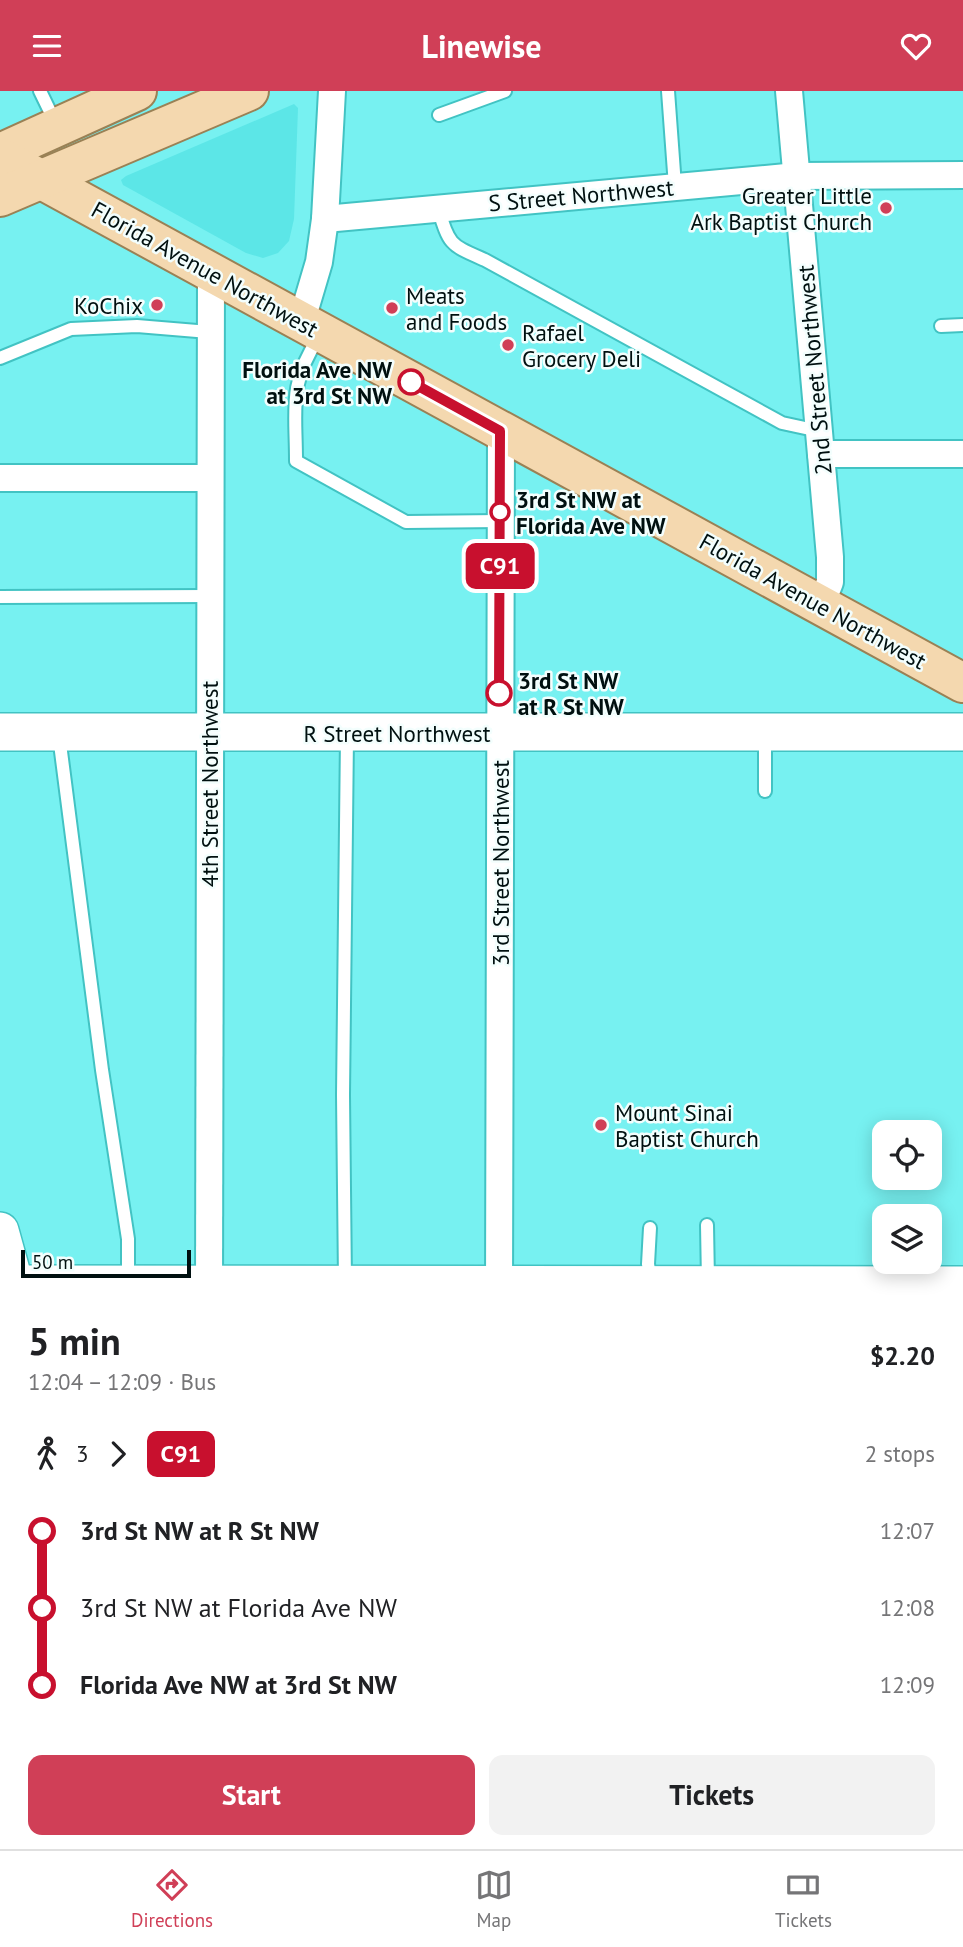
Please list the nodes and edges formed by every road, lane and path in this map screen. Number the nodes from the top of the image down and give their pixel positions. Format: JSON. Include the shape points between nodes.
{"nodes":[{"id":1,"x":40,"y":91,"type":"edge"},
{"id":2,"x":137,"y":91,"type":"edge"},
{"id":3,"x":249,"y":91,"type":"edge"},
{"id":4,"x":332,"y":91,"type":"edge"},
{"id":5,"x":505,"y":91,"type":"edge"},
{"id":6,"x":668,"y":91,"type":"edge"},
{"id":7,"x":789,"y":91,"type":"edge"},
{"id":8,"x":439,"y":115,"type":"dead end"},
{"id":9,"x":57,"y":127,"type":"junction"},
{"id":10,"x":0,"y":155,"type":"edge"},
{"id":11,"x":963,"y":175,"type":"edge"},
{"id":12,"x":797,"y":176,"type":"junction"},
{"id":13,"x":44,"y":180,"type":"junction"},
{"id":14,"x":676,"y":186,"type":"junction"},
{"id":15,"x":0,"y":197,"type":"edge"},
{"id":16,"x":438,"y":208,"type":"junction"},
{"id":17,"x":325,"y":219,"type":"junction"},
{"id":18,"x":211,"y":272,"type":"junction"},
{"id":19,"x":963,"y":325,"type":"edge"},
{"id":20,"x":941,"y":326,"type":"dead end"},
{"id":21,"x":311,"y":328,"type":"junction"},
{"id":22,"x":209,"y":332,"type":"junction"},
{"id":23,"x":0,"y":358,"type":"edge"},
{"id":24,"x":500,"y":431,"type":"junction"},
{"id":25,"x":820,"y":443,"type":"junction"},
{"id":26,"x":963,"y":454,"type":"edge"},
{"id":27,"x":0,"y":478,"type":"edge"},
{"id":28,"x":209,"y":478,"type":"junction"},
{"id":29,"x":500,"y":521,"type":"junction"},
{"id":30,"x":209,"y":596,"type":"junction"},
{"id":31,"x":0,"y":597,"type":"edge"},
{"id":32,"x":821,"y":605,"type":"junction"},
{"id":33,"x":963,"y":683,"type":"edge"},
{"id":34,"x":0,"y":732,"type":"edge"},
{"id":35,"x":58,"y":732,"type":"junction"},
{"id":36,"x":209,"y":732,"type":"junction"},
{"id":37,"x":347,"y":732,"type":"junction"},
{"id":38,"x":500,"y":732,"type":"junction"},
{"id":39,"x":765,"y":732,"type":"junction"},
{"id":40,"x":963,"y":732,"type":"edge"},
{"id":41,"x":765,"y":791,"type":"dead end"},
{"id":42,"x":707,"y":1225,"type":"dead end"},
{"id":43,"x":650,"y":1228,"type":"dead end"},
{"id":44,"x":0,"y":1231,"type":"edge"},
{"id":45,"x":128,"y":1284,"type":"junction"},
{"id":46,"x":708,"y":1285,"type":"junction"},
{"id":47,"x":11,"y":1288,"type":"edge"},
{"id":48,"x":953,"y":1288,"type":"edge"},
{"id":49,"x":209,"y":1290,"type":"edge"},
{"id":50,"x":345,"y":1290,"type":"edge"},
{"id":51,"x":499,"y":1290,"type":"edge"},
{"id":52,"x":652,"y":1290,"type":"edge"}],
"edges":[{"from":1,"to":9,"type":"lane"},
{"from":2,"to":9,"type":"main road"},
{"from":3,"to":13,"type":"main road"},
{"from":4,"to":17,"type":"street"},
{"from":5,"to":8,"type":"lane"},
{"from":6,"to":14,"type":"lane"},
{"from":7,"to":12,"type":"street","name":"2nd Street Northwest"},
{"from":9,"to":10,"type":"main road"},
{"from":10,"to":13,"type":"main road","name":"Florida Avenue Northwest"},
{"from":11,"to":12,"type":"street","name":"S Street Northwest"},
{"from":12,"to":14,"type":"street","name":"S Street Northwest"},
{"from":12,"to":25,"type":"street","name":"2nd Street Northwest"},
{"from":13,"to":15,"type":"main road"},
{"from":13,"to":18,"type":"main road","name":"Florida Avenue Northwest"},
{"from":14,"to":16,"type":"street","name":"S Street Northwest"},
{"from":16,"to":17,"type":"street","name":"S Street Northwest"},
{"from":16,"to":25,"type":"lane","via":[[448,241],[457,248]]},
{"from":17,"to":21,"type":"street"},
{"from":18,"to":21,"type":"main road","name":"Florida Avenue Northwest"},
{"from":18,"to":22,"type":"street","name":"4th Street Northwest"},
{"from":19,"to":20,"type":"lane"},
{"from":21,"to":24,"type":"main road","name":"Florida Avenue Northwest"},
{"from":21,"to":29,"type":"lane","via":[[296,383],[296,461],[406,522]]},
{"from":22,"to":23,"type":"lane","via":[[137,326],[71,329]]},
{"from":22,"to":28,"type":"street","name":"4th Street Northwest"},
{"from":24,"to":29,"type":"street","name":"3rd Street Northwest"},
{"from":24,"to":32,"type":"main road","name":"Florida Avenue Northwest"},
{"from":25,"to":26,"type":"street"},
{"from":25,"to":32,"type":"street","name":"2nd Street Northwest","via":[[830,564]]},
{"from":27,"to":28,"type":"street"},
{"from":28,"to":30,"type":"street","name":"4th Street Northwest"},
{"from":29,"to":38,"type":"street","name":"3rd Street Northwest"},
{"from":30,"to":31,"type":"lane"},
{"from":30,"to":36,"type":"street","name":"4th Street Northwest"},
{"from":32,"to":33,"type":"main road","name":"Florida Avenue Northwest"},
{"from":34,"to":35,"type":"street","name":"R Street Northwest"},
{"from":35,"to":36,"type":"street","name":"R Street Northwest"},
{"from":35,"to":45,"type":"lane","via":[[128,1239]]},
{"from":36,"to":37,"type":"street","name":"R Street Northwest"},
{"from":36,"to":49,"type":"street","name":"4th Street Northwest"},
{"from":37,"to":38,"type":"street","name":"R Street Northwest"},
{"from":37,"to":50,"type":"lane"},
{"from":38,"to":39,"type":"street","name":"R Street Northwest"},
{"from":38,"to":51,"type":"street","name":"3rd Street Northwest"},
{"from":39,"to":40,"type":"street","name":"R Street Northwest"},
{"from":39,"to":41,"type":"lane"},
{"from":42,"to":46,"type":"lane"},
{"from":43,"to":52,"type":"lane"},
{"from":44,"to":47,"type":"street"},
{"from":45,"to":47,"type":"street"},
{"from":45,"to":49,"type":"street"},
{"from":46,"to":48,"type":"street"},
{"from":46,"to":52,"type":"street"},
{"from":49,"to":50,"type":"street"},
{"from":50,"to":51,"type":"street"},
{"from":51,"to":52,"type":"street"}]}
